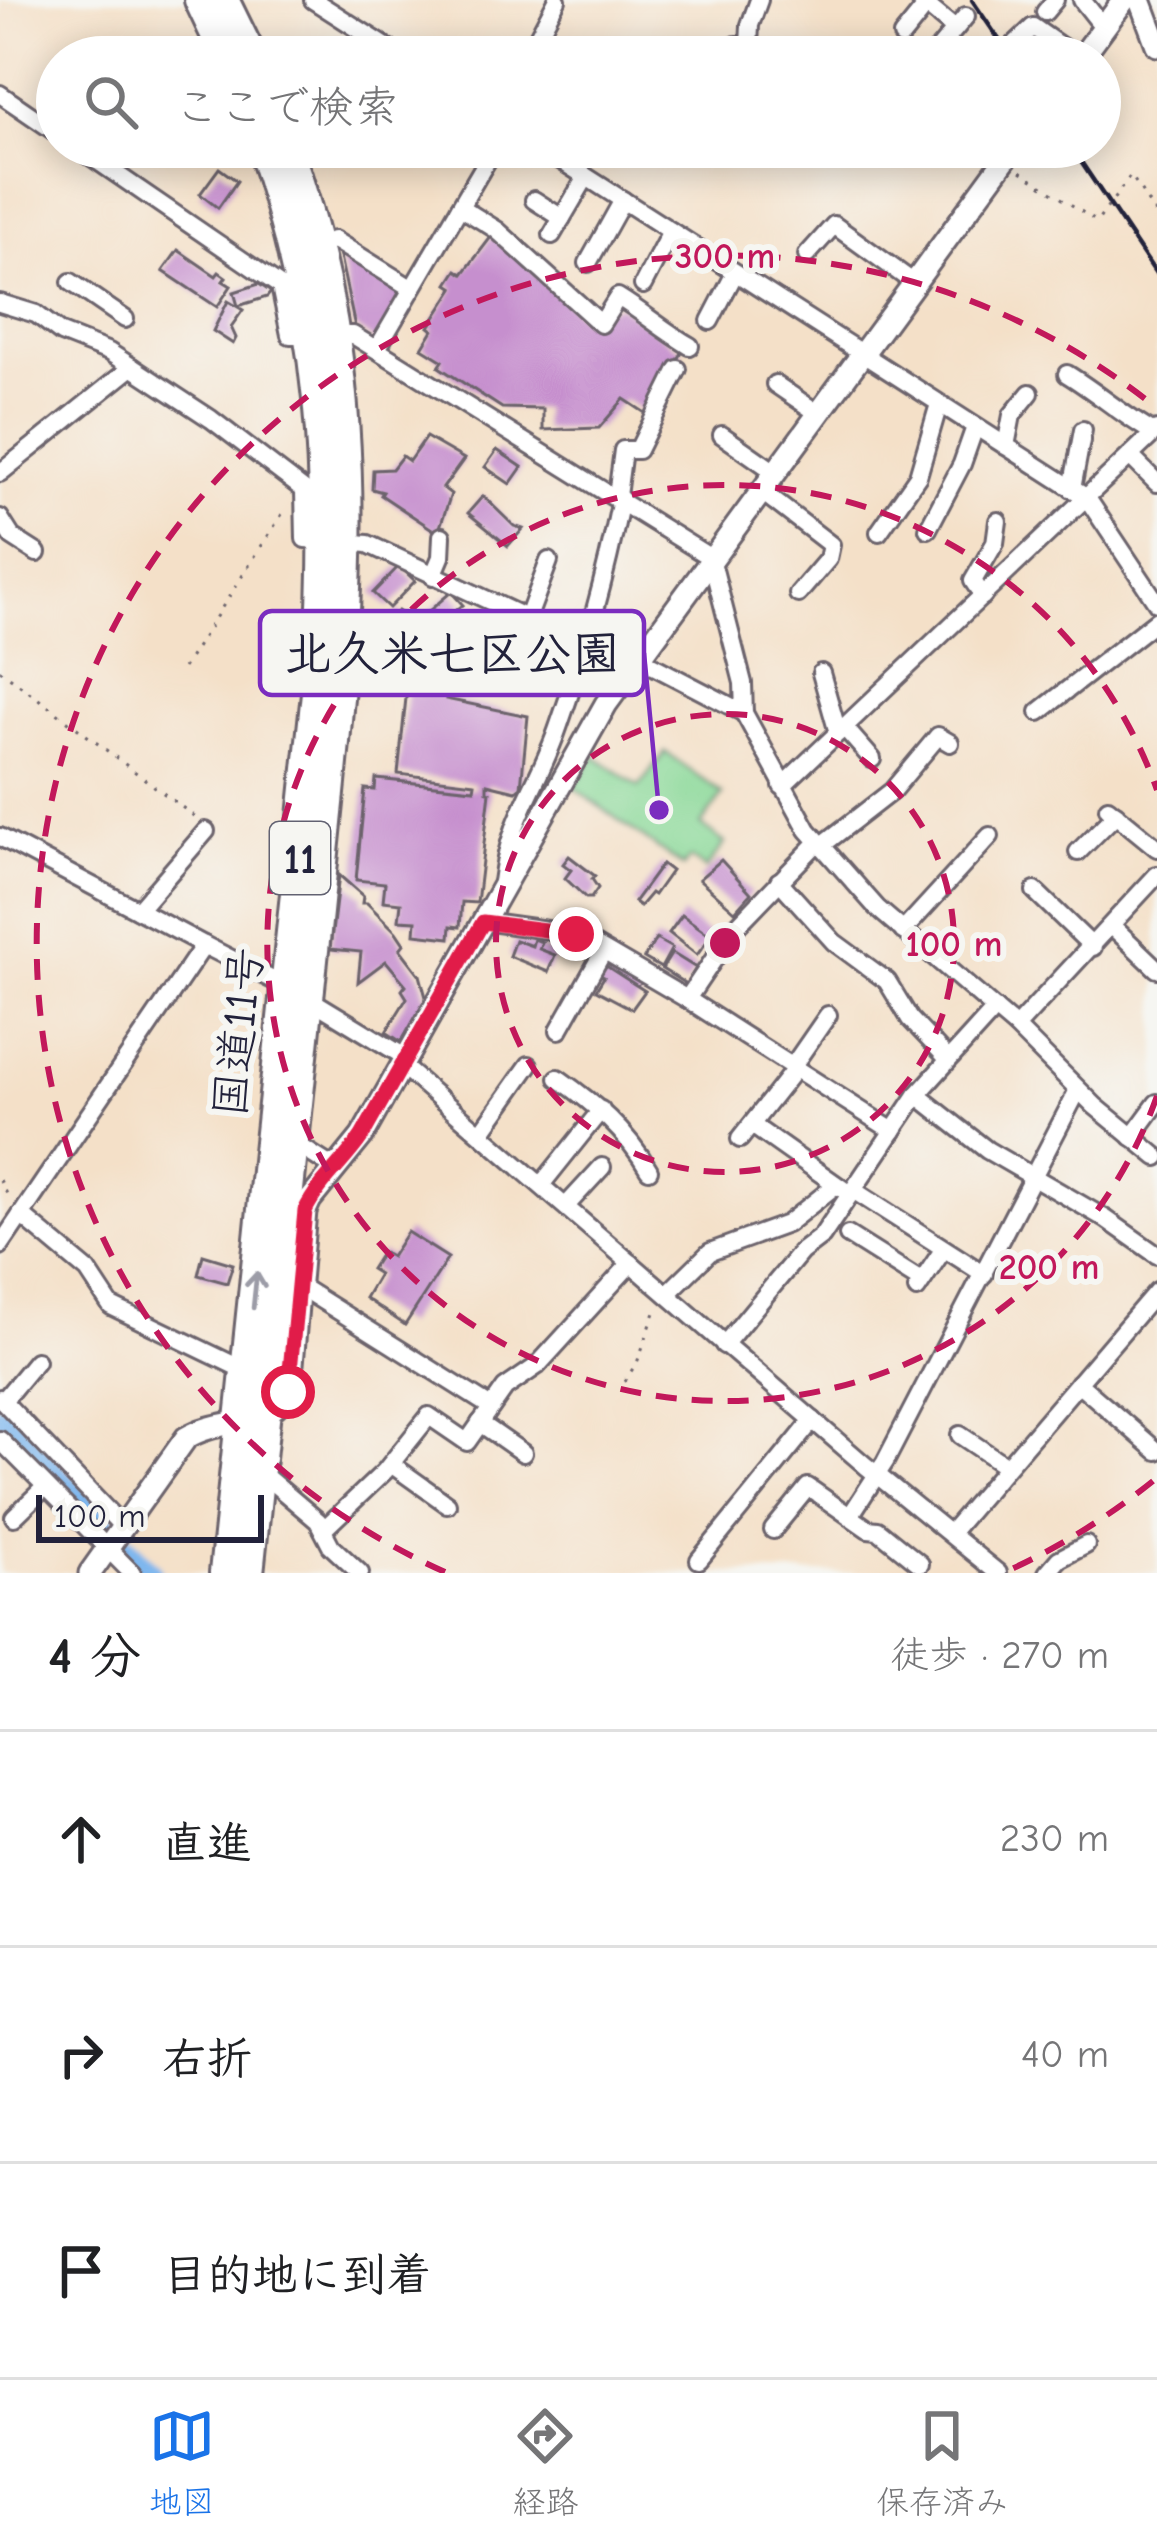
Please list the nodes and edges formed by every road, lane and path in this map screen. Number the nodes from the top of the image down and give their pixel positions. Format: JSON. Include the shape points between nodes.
{"nodes":[{"id":1,"x":200,"y":0,"type":"edge"},
{"id":2,"x":224,"y":0,"type":"edge"},
{"id":3,"x":313,"y":0,"type":"edge"},
{"id":4,"x":556,"y":0,"type":"edge"},
{"id":5,"x":759,"y":0,"type":"edge"},
{"id":6,"x":1082,"y":0,"type":"edge"},
{"id":7,"x":1124,"y":0,"type":"edge"},
{"id":8,"x":1140,"y":0,"type":"edge"},
{"id":9,"x":923,"y":3,"type":"edge"},
{"id":10,"x":1104,"y":28,"type":"junction"},
{"id":11,"x":217,"y":36,"type":"edge"},
{"id":12,"x":241,"y":36,"type":"edge"},
{"id":13,"x":369,"y":36,"type":"edge"},
{"id":14,"x":538,"y":36,"type":"edge"},
{"id":15,"x":748,"y":36,"type":"edge"},
{"id":16,"x":902,"y":36,"type":"dead end"},
{"id":17,"x":949,"y":36,"type":"edge"},
{"id":18,"x":1023,"y":36,"type":"edge"},
{"id":19,"x":1049,"y":36,"type":"edge"},
{"id":20,"x":1097,"y":36,"type":"edge"},
{"id":21,"x":1157,"y":45,"type":"edge"},
{"id":22,"x":0,"y":94,"type":"edge"},
{"id":23,"x":36,"y":119,"type":"edge"},
{"id":24,"x":108,"y":168,"type":"edge"},
{"id":25,"x":269,"y":168,"type":"edge"},
{"id":26,"x":292,"y":168,"type":"edge"},
{"id":27,"x":483,"y":168,"type":"edge"},
{"id":28,"x":572,"y":168,"type":"edge"},
{"id":29,"x":998,"y":168,"type":"edge"},
{"id":30,"x":1028,"y":168,"type":"edge"},
{"id":31,"x":586,"y":177,"type":"junction"},
{"id":32,"x":534,"y":200,"type":"dead end"},
{"id":33,"x":623,"y":200,"type":"junction"},
{"id":34,"x":460,"y":207,"type":"junction"},
{"id":35,"x":1157,"y":217,"type":"edge"},
{"id":36,"x":562,"y":218,"type":"junction"},
{"id":37,"x":671,"y":232,"type":"junction"},
{"id":38,"x":552,"y":235,"type":"dead end"},
{"id":39,"x":316,"y":245,"type":"junction"},
{"id":40,"x":807,"y":255,"type":"dead end"},
{"id":41,"x":588,"y":263,"type":"dead end"},
{"id":42,"x":735,"y":273,"type":"junction"},
{"id":43,"x":71,"y":282,"type":"dead end"},
{"id":44,"x":914,"y":283,"type":"junction"},
{"id":45,"x":643,"y":285,"type":"dead end"},
{"id":46,"x":411,"y":288,"type":"junction"},
{"id":47,"x":0,"y":303,"type":"edge"},
{"id":48,"x":710,"y":321,"type":"dead end"},
{"id":49,"x":322,"y":334,"type":"junction"},
{"id":50,"x":690,"y":346,"type":"dead end"},
{"id":51,"x":104,"y":349,"type":"junction"},
{"id":52,"x":377,"y":350,"type":"junction"},
{"id":53,"x":862,"y":355,"type":"junction"},
{"id":54,"x":131,"y":367,"type":"junction"},
{"id":55,"x":678,"y":369,"type":"dead end"},
{"id":56,"x":1067,"y":374,"type":"dead end"},
{"id":57,"x":775,"y":384,"type":"dead end"},
{"id":58,"x":1030,"y":393,"type":"dead end"},
{"id":59,"x":939,"y":404,"type":"junction"},
{"id":60,"x":819,"y":413,"type":"junction"},
{"id":61,"x":975,"y":427,"type":"junction"},
{"id":62,"x":1083,"y":430,"type":"dead end"},
{"id":63,"x":1155,"y":431,"type":"edge"},
{"id":64,"x":722,"y":435,"type":"dead end"},
{"id":65,"x":1006,"y":446,"type":"junction"},
{"id":66,"x":1130,"y":456,"type":"junction"},
{"id":67,"x":0,"y":472,"type":"edge"},
{"id":68,"x":768,"y":482,"type":"junction"},
{"id":69,"x":1157,"y":483,"type":"edge"},
{"id":70,"x":300,"y":487,"type":"junction"},
{"id":71,"x":1079,"y":493,"type":"junction"},
{"id":72,"x":619,"y":498,"type":"junction"},
{"id":73,"x":0,"y":518,"type":"edge"},
{"id":74,"x":998,"y":521,"type":"dead end"},
{"id":75,"x":928,"y":529,"type":"dead end"},
{"id":76,"x":879,"y":532,"type":"dead end"},
{"id":77,"x":442,"y":536,"type":"dead end"},
{"id":78,"x":338,"y":540,"type":"junction"},
{"id":79,"x":37,"y":553,"type":"dead end"},
{"id":80,"x":711,"y":558,"type":"junction"},
{"id":81,"x":549,"y":561,"type":"dead end"},
{"id":82,"x":433,"y":576,"type":"junction"},
{"id":83,"x":798,"y":593,"type":"dead end"},
{"id":84,"x":982,"y":596,"type":"junction"},
{"id":85,"x":1157,"y":603,"type":"edge"},
{"id":86,"x":1157,"y":620,"type":"edge"},
{"id":87,"x":535,"y":623,"type":"junction"},
{"id":88,"x":585,"y":643,"type":"junction"},
{"id":89,"x":638,"y":658,"type":"junction"},
{"id":90,"x":536,"y":659,"type":"dead end"},
{"id":91,"x":183,"y":668,"type":"dead end"},
{"id":92,"x":0,"y":670,"type":"edge"},
{"id":93,"x":820,"y":673,"type":"dead end"},
{"id":94,"x":1039,"y":712,"type":"dead end"},
{"id":95,"x":744,"y":713,"type":"junction"},
{"id":96,"x":841,"y":730,"type":"junction"},
{"id":97,"x":950,"y":743,"type":"dead end"},
{"id":98,"x":872,"y":759,"type":"dead end"},
{"id":99,"x":782,"y":786,"type":"junction"},
{"id":100,"x":206,"y":831,"type":"joint"},
{"id":101,"x":990,"y":836,"type":"dead end"},
{"id":102,"x":0,"y":837,"type":"edge"},
{"id":103,"x":819,"y":844,"type":"junction"},
{"id":104,"x":1157,"y":848,"type":"edge"},
{"id":105,"x":1078,"y":853,"type":"dead end"},
{"id":106,"x":1157,"y":875,"type":"edge"},
{"id":107,"x":779,"y":881,"type":"junction"},
{"id":108,"x":502,"y":889,"type":"junction"},
{"id":109,"x":1035,"y":891,"type":"dead end"},
{"id":110,"x":1150,"y":898,"type":"edge"},
{"id":111,"x":138,"y":910,"type":"junction"},
{"id":112,"x":483,"y":922,"type":"junction"},
{"id":113,"x":1112,"y":926,"type":"junction"},
{"id":114,"x":903,"y":931,"type":"junction"},
{"id":115,"x":204,"y":945,"type":"junction"},
{"id":116,"x":1093,"y":946,"type":"junction"},
{"id":117,"x":603,"y":952,"type":"junction"},
{"id":118,"x":1157,"y":969,"type":"edge"},
{"id":119,"x":297,"y":993,"type":"junction"},
{"id":120,"x":687,"y":999,"type":"junction"},
{"id":121,"x":995,"y":1009,"type":"junction"},
{"id":122,"x":828,"y":1015,"type":"dead end"},
{"id":123,"x":1016,"y":1027,"type":"junction"},
{"id":124,"x":559,"y":1030,"type":"dead end"},
{"id":125,"x":948,"y":1059,"type":"junction"},
{"id":126,"x":403,"y":1061,"type":"junction"},
{"id":127,"x":529,"y":1065,"type":"dead end"},
{"id":128,"x":793,"y":1068,"type":"junction"},
{"id":129,"x":558,"y":1078,"type":"dead end"},
{"id":130,"x":1078,"y":1090,"type":"junction"},
{"id":131,"x":917,"y":1095,"type":"junction"},
{"id":132,"x":1157,"y":1103,"type":"edge"},
{"id":133,"x":601,"y":1110,"type":"junction"},
{"id":134,"x":893,"y":1131,"type":"junction"},
{"id":135,"x":481,"y":1133,"type":"junction"},
{"id":136,"x":1132,"y":1137,"type":"junction"},
{"id":137,"x":293,"y":1142,"type":"junction"},
{"id":138,"x":1157,"y":1156,"type":"edge"},
{"id":139,"x":342,"y":1164,"type":"junction"},
{"id":140,"x":602,"y":1167,"type":"dead end"},
{"id":141,"x":649,"y":1170,"type":"dead end"},
{"id":142,"x":1034,"y":1179,"type":"junction"},
{"id":143,"x":0,"y":1180,"type":"edge"},
{"id":144,"x":541,"y":1185,"type":"junction"},
{"id":145,"x":846,"y":1190,"type":"junction"},
{"id":146,"x":566,"y":1206,"type":"junction"},
{"id":147,"x":21,"y":1215,"type":"junction"},
{"id":148,"x":848,"y":1234,"type":"dead end"},
{"id":149,"x":0,"y":1246,"type":"edge"},
{"id":150,"x":943,"y":1250,"type":"junction"},
{"id":151,"x":1157,"y":1255,"type":"edge"},
{"id":152,"x":631,"y":1263,"type":"junction"},
{"id":153,"x":984,"y":1274,"type":"junction"},
{"id":154,"x":299,"y":1286,"type":"junction"},
{"id":155,"x":1157,"y":1291,"type":"edge"},
{"id":156,"x":667,"y":1294,"type":"junction"},
{"id":157,"x":724,"y":1345,"type":"junction"},
{"id":158,"x":36,"y":1361,"type":"dead end"},
{"id":159,"x":246,"y":1371,"type":"junction"},
{"id":160,"x":624,"y":1382,"type":"dead end"},
{"id":161,"x":1078,"y":1383,"type":"junction"},
{"id":162,"x":1,"y":1400,"type":"edge"},
{"id":163,"x":491,"y":1407,"type":"junction"},
{"id":164,"x":254,"y":1418,"type":"junction"},
{"id":165,"x":813,"y":1420,"type":"junction"},
{"id":166,"x":480,"y":1423,"type":"junction"},
{"id":167,"x":960,"y":1435,"type":"dead end"},
{"id":168,"x":0,"y":1440,"type":"edge"},
{"id":169,"x":1157,"y":1451,"type":"edge"},
{"id":170,"x":523,"y":1453,"type":"dead end"},
{"id":171,"x":391,"y":1464,"type":"junction"},
{"id":172,"x":1006,"y":1466,"type":"junction"},
{"id":173,"x":258,"y":1470,"type":"junction"},
{"id":174,"x":878,"y":1475,"type":"junction"},
{"id":175,"x":44,"y":1488,"type":"junction"},
{"id":176,"x":447,"y":1504,"type":"dead end"},
{"id":177,"x":850,"y":1516,"type":"junction"},
{"id":178,"x":14,"y":1517,"type":"dead end"},
{"id":179,"x":122,"y":1526,"type":"junction"},
{"id":180,"x":323,"y":1530,"type":"junction"},
{"id":181,"x":773,"y":1530,"type":"dead end"},
{"id":182,"x":951,"y":1532,"type":"junction"},
{"id":183,"x":1086,"y":1545,"type":"dead end"},
{"id":184,"x":107,"y":1548,"type":"junction"},
{"id":185,"x":699,"y":1560,"type":"dead end"},
{"id":186,"x":920,"y":1564,"type":"dead end"},
{"id":187,"x":89,"y":1573,"type":"edge"},
{"id":188,"x":132,"y":1573,"type":"edge"},
{"id":189,"x":225,"y":1573,"type":"edge"},
{"id":190,"x":248,"y":1573,"type":"edge"},
{"id":191,"x":360,"y":1573,"type":"edge"},
{"id":192,"x":998,"y":1573,"type":"edge"},
{"id":193,"x":1047,"y":1573,"type":"edge"}],
"edges":[{"from":1,"to":11,"type":"highway"},
{"from":2,"to":12,"type":"highway"},
{"from":3,"to":13,"type":"street"},
{"from":4,"to":14,"type":"street"},
{"from":5,"to":15,"type":"street"},
{"from":6,"to":10,"type":"street"},
{"from":7,"to":10,"type":"street"},
{"from":8,"to":21,"type":"street"},
{"from":9,"to":16,"type":"street"},
{"from":9,"to":17,"type":"street","via":[[960,22]]},
{"from":10,"to":20,"type":"street"},
{"from":18,"to":19,"type":"street","via":[[1034,26]]},
{"from":22,"to":23,"type":"street"},
{"from":24,"to":49,"type":"street","via":[[280,286],[290,335]]},
{"from":25,"to":49,"type":"highway","name":"国道11号","number":"11"},
{"from":26,"to":39,"type":"highway","name":"国道11号","number":"11"},
{"from":27,"to":34,"type":"street"},
{"from":28,"to":31,"type":"street"},
{"from":29,"to":44,"type":"street"},
{"from":30,"to":35,"type":"path","via":[[1097,222],[1131,176]]},
{"from":31,"to":33,"type":"street"},
{"from":31,"to":36,"type":"street"},
{"from":32,"to":36,"type":"street"},
{"from":33,"to":37,"type":"street"},
{"from":33,"to":41,"type":"street"},
{"from":34,"to":46,"type":"street"},
{"from":34,"to":50,"type":"street","via":[[601,324],[618,297]]},
{"from":36,"to":38,"type":"street"},
{"from":37,"to":42,"type":"street"},
{"from":37,"to":45,"type":"street"},
{"from":39,"to":46,"type":"street","via":[[334,240]]},
{"from":39,"to":49,"type":"highway","name":"国道11号","number":"11"},
{"from":40,"to":44,"type":"street","via":[[834,225]]},
{"from":42,"to":48,"type":"street"},
{"from":42,"to":53,"type":"street"},
{"from":43,"to":51,"type":"street","via":[[127,316]]},
{"from":44,"to":53,"type":"street"},
{"from":46,"to":52,"type":"street"},
{"from":47,"to":51,"type":"street"},
{"from":49,"to":52,"type":"street","via":[[353,335]]},
{"from":49,"to":78,"type":"highway","name":"国道11号","number":"11","via":[[345,419]]},
{"from":51,"to":54,"type":"street"},
{"from":52,"to":72,"type":"street"},
{"from":53,"to":59,"type":"street"},
{"from":53,"to":60,"type":"street"},
{"from":54,"to":67,"type":"street"},
{"from":54,"to":70,"type":"street"},
{"from":55,"to":72,"type":"street","via":[[638,450],[623,450]]},
{"from":56,"to":63,"type":"street"},
{"from":57,"to":60,"type":"street"},
{"from":58,"to":65,"type":"street","via":[[1012,415]]},
{"from":59,"to":61,"type":"street"},
{"from":59,"to":76,"type":"street","via":[[918,476]]},
{"from":60,"to":68,"type":"street"},
{"from":61,"to":65,"type":"street"},
{"from":61,"to":75,"type":"street"},
{"from":62,"to":71,"type":"street"},
{"from":63,"to":66,"type":"street"},
{"from":64,"to":68,"type":"street"},
{"from":65,"to":71,"type":"street"},
{"from":66,"to":69,"type":"street"},
{"from":66,"to":71,"type":"street"},
{"from":68,"to":80,"type":"street"},
{"from":68,"to":83,"type":"street","via":[[831,545]]},
{"from":70,"to":78,"type":"street","via":[[304,539]]},
{"from":70,"to":91,"type":"path"},
{"from":71,"to":84,"type":"street"},
{"from":71,"to":85,"type":"street"},
{"from":72,"to":80,"type":"street"},
{"from":72,"to":88,"type":"street"},
{"from":73,"to":79,"type":"street"},
{"from":74,"to":84,"type":"street","via":[[973,581]]},
{"from":77,"to":82,"type":"street"},
{"from":78,"to":82,"type":"street","via":[[368,544]]},
{"from":78,"to":119,"type":"highway","name":"国道11号","number":"11","via":[[343,666]]},
{"from":80,"to":89,"type":"street"},
{"from":80,"to":95,"type":"street"},
{"from":81,"to":87,"type":"street"},
{"from":82,"to":87,"type":"street"},
{"from":84,"to":96,"type":"street"},
{"from":86,"to":94,"type":"street"},
{"from":87,"to":88,"type":"street"},
{"from":87,"to":90,"type":"street"},
{"from":88,"to":89,"type":"street"},
{"from":88,"to":108,"type":"street","via":[[561,722],[506,845]]},
{"from":89,"to":95,"type":"street"},
{"from":89,"to":108,"type":"street"},
{"from":92,"to":100,"type":"path"},
{"from":93,"to":96,"type":"street"},
{"from":95,"to":99,"type":"street"},
{"from":96,"to":98,"type":"street"},
{"from":96,"to":99,"type":"street"},
{"from":97,"to":103,"type":"street","via":[[938,736],[897,796]]},
{"from":99,"to":103,"type":"street"},
{"from":100,"to":111,"type":"street"},
{"from":101,"to":114,"type":"street"},
{"from":102,"to":111,"type":"street"},
{"from":103,"to":107,"type":"street"},
{"from":103,"to":114,"type":"street"},
{"from":104,"to":105,"type":"street","via":[[1112,812]]},
{"from":106,"to":110,"type":"street"},
{"from":107,"to":120,"type":"street"},
{"from":107,"to":125,"type":"street","via":[[834,942],[887,981]]},
{"from":108,"to":112,"type":"street"},
{"from":109,"to":116,"type":"street"},
{"from":110,"to":113,"type":"street"},
{"from":111,"to":115,"type":"street"},
{"from":112,"to":117,"type":"street","via":[[576,934]]},
{"from":112,"to":126,"type":"street"},
{"from":113,"to":116,"type":"street"},
{"from":113,"to":118,"type":"street"},
{"from":114,"to":121,"type":"street"},
{"from":115,"to":119,"type":"street"},
{"from":115,"to":147,"type":"street"},
{"from":116,"to":123,"type":"street"},
{"from":117,"to":120,"type":"street"},
{"from":117,"to":124,"type":"street"},
{"from":119,"to":126,"type":"street"},
{"from":119,"to":137,"type":"highway","name":"国道11号","number":"11"},
{"from":159,"to":119,"type":"highway","name":"国道11号","number":"11","one_way":true},
{"from":120,"to":128,"type":"street"},
{"from":121,"to":123,"type":"street"},
{"from":121,"to":125,"type":"street"},
{"from":122,"to":128,"type":"street"},
{"from":123,"to":130,"type":"street"},
{"from":125,"to":131,"type":"street"},
{"from":126,"to":135,"type":"street"},
{"from":126,"to":139,"type":"street"},
{"from":127,"to":135,"type":"street"},
{"from":128,"to":134,"type":"street"},
{"from":128,"to":145,"type":"street","via":[[746,1132]]},
{"from":129,"to":133,"type":"street"},
{"from":130,"to":136,"type":"street"},
{"from":130,"to":142,"type":"street"},
{"from":131,"to":134,"type":"street"},
{"from":131,"to":142,"type":"street"},
{"from":132,"to":136,"type":"street"},
{"from":133,"to":141,"type":"street"},
{"from":133,"to":144,"type":"street"},
{"from":134,"to":145,"type":"street"},
{"from":135,"to":144,"type":"street"},
{"from":136,"to":138,"type":"street"},
{"from":137,"to":139,"type":"street"},
{"from":137,"to":164,"type":"highway","name":"国道11号","number":"11"},
{"from":139,"to":154,"type":"street","via":[[305,1211]]},
{"from":140,"to":146,"type":"street"},
{"from":142,"to":151,"type":"street"},
{"from":142,"to":153,"type":"street"},
{"from":143,"to":147,"type":"path"},
{"from":144,"to":146,"type":"street"},
{"from":145,"to":150,"type":"street"},
{"from":145,"to":156,"type":"street","via":[[787,1224],[710,1252]]},
{"from":145,"to":157,"type":"street","via":[[821,1236]]},
{"from":146,"to":152,"type":"street"},
{"from":147,"to":149,"type":"street"},
{"from":147,"to":159,"type":"street","via":[[88,1270],[111,1306]]},
{"from":148,"to":150,"type":"street","via":[[919,1285]]},
{"from":150,"to":153,"type":"street"},
{"from":152,"to":156,"type":"street"},
{"from":152,"to":163,"type":"street"},
{"from":153,"to":174,"type":"street"},
{"from":154,"to":163,"type":"street"},
{"from":154,"to":164,"type":"street","via":[[288,1392]]},
{"from":155,"to":161,"type":"street"},
{"from":156,"to":157,"type":"street"},
{"from":156,"to":160,"type":"path"},
{"from":157,"to":165,"type":"street"},
{"from":158,"to":162,"type":"street"},
{"from":159,"to":164,"type":"highway","name":"国道11号","number":"11"},
{"from":161,"to":169,"type":"street"},
{"from":161,"to":172,"type":"street"},
{"from":162,"to":179,"type":"street"},
{"from":163,"to":166,"type":"street"},
{"from":164,"to":173,"type":"highway","name":"国道11号","number":"11"},
{"from":164,"to":179,"type":"street","via":[[186,1438]]},
{"from":164,"to":189,"type":"highway","name":"国道11号","number":"11"},
{"from":165,"to":174,"type":"street"},
{"from":165,"to":185,"type":"street"},
{"from":166,"to":170,"type":"street"},
{"from":166,"to":171,"type":"street","via":[[467,1442],[429,1415]]},
{"from":167,"to":172,"type":"street"},
{"from":168,"to":175,"type":"street"},
{"from":171,"to":176,"type":"street"},
{"from":171,"to":180,"type":"street"},
{"from":172,"to":182,"type":"street"},
{"from":173,"to":180,"type":"street"},
{"from":173,"to":190,"type":"highway","name":"国道11号","number":"11"},
{"from":174,"to":177,"type":"street"},
{"from":174,"to":182,"type":"street"},
{"from":175,"to":178,"type":"street"},
{"from":175,"to":184,"type":"street"},
{"from":177,"to":181,"type":"street","via":[[808,1486]]},
{"from":177,"to":186,"type":"street"},
{"from":179,"to":184,"type":"street"},
{"from":180,"to":191,"type":"street"},
{"from":182,"to":192,"type":"street"},
{"from":183,"to":193,"type":"street"},
{"from":184,"to":187,"type":"street"},
{"from":184,"to":188,"type":"street"}]}
